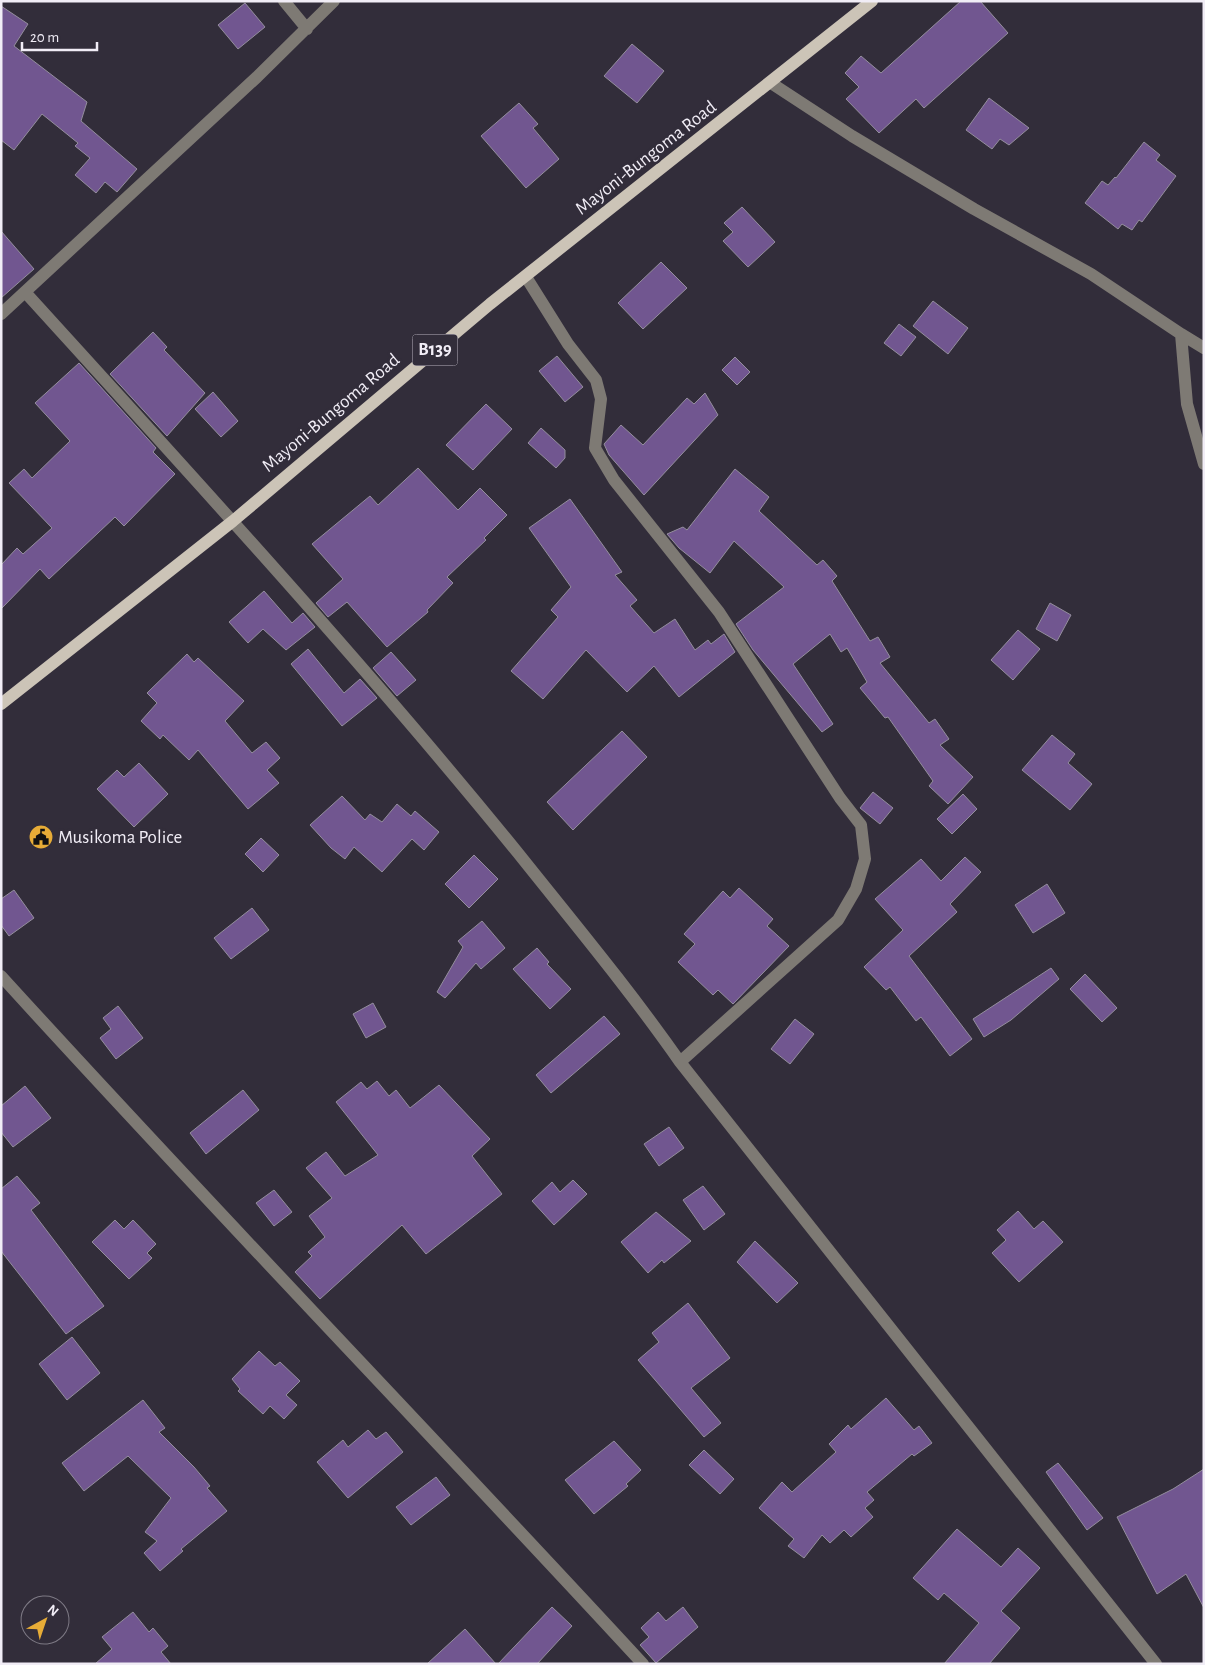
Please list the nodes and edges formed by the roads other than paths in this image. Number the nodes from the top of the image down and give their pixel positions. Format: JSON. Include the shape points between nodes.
{"nodes":[{"id":1,"x":284,"y":1,"type":"edge"},
{"id":2,"x":334,"y":1,"type":"edge"},
{"id":3,"x":872,"y":1,"type":"edge"},
{"id":4,"x":307,"y":29,"type":"junction"},
{"id":5,"x":771,"y":83,"type":"junction"},
{"id":6,"x":526,"y":277,"type":"junction"},
{"id":7,"x":25,"y":292,"type":"junction"},
{"id":8,"x":1,"y":314,"type":"edge"},
{"id":9,"x":1181,"y":334,"type":"junction"},
{"id":10,"x":1204,"y":348,"type":"edge"},
{"id":11,"x":1204,"y":464,"type":"edge"},
{"id":12,"x":233,"y":521,"type":"junction"},
{"id":13,"x":1,"y":704,"type":"edge"},
{"id":14,"x":1,"y":976,"type":"edge"},
{"id":15,"x":680,"y":1062,"type":"junction"},
{"id":16,"x":643,"y":1664,"type":"edge"},
{"id":17,"x":1156,"y":1664,"type":"edge"}],
"edges":[{"from":1,"to":4,"type":"street"},
{"from":2,"to":4,"type":"street"},
{"from":3,"to":5,"type":"main road","name":"Mayoni-Bungoma Road","number":"B139"},
{"from":4,"to":7,"type":"street"},
{"from":5,"to":6,"type":"main road","name":"Mayoni-Bungoma Road","number":"B139"},
{"from":5,"to":9,"type":"street","via":[[974,209],[1091,274]]},
{"from":6,"to":12,"type":"main road","name":"Mayoni-Bungoma Road","number":"B139"},
{"from":6,"to":15,"type":"street","via":[[568,344],[596,380],[602,399],[595,448],[614,480],[719,612],[861,825],[865,859],[856,890],[838,920]]},
{"from":7,"to":8,"type":"street"},
{"from":7,"to":12,"type":"street"},
{"from":9,"to":10,"type":"street"},
{"from":9,"to":11,"type":"street","via":[[1187,404]]},
{"from":12,"to":13,"type":"main road","name":"Mayoni-Bungoma Road","number":"B139"},
{"from":12,"to":15,"type":"street","via":[[432,748],[638,1002]]},
{"from":14,"to":16,"type":"street"},
{"from":15,"to":17,"type":"street"}]}
